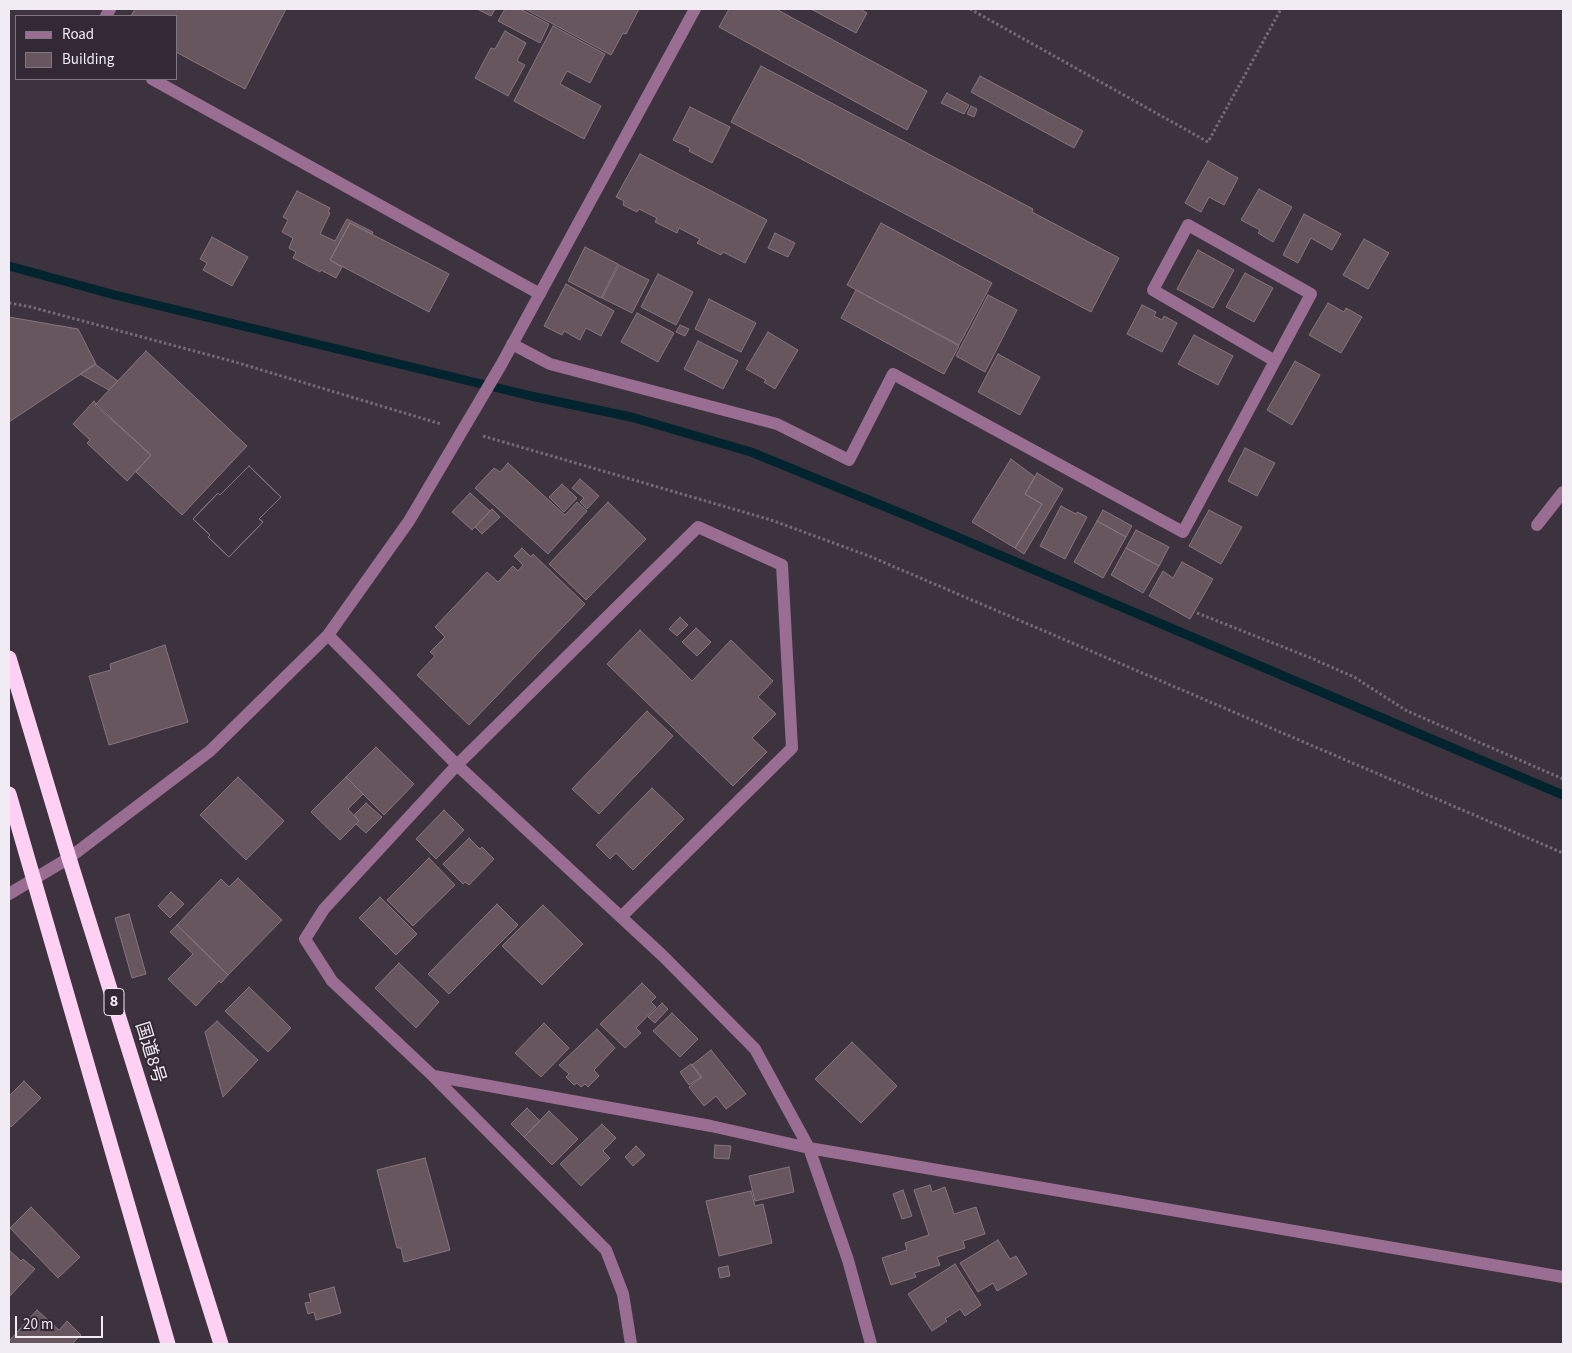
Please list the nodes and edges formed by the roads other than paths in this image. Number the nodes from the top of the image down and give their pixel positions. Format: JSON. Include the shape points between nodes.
{"nodes":[{"id":1,"x":696,"y":9,"type":"edge"},
{"id":2,"x":154,"y":80,"type":"edge"},
{"id":3,"x":540,"y":294,"type":"junction"},
{"id":4,"x":512,"y":344,"type":"junction"},
{"id":5,"x":1275,"y":362,"type":"junction"},
{"id":6,"x":1563,"y":492,"type":"edge"},
{"id":7,"x":1537,"y":524,"type":"dead end"},
{"id":8,"x":328,"y":635,"type":"junction"},
{"id":9,"x":9,"y":658,"type":"edge"},
{"id":10,"x":456,"y":765,"type":"junction"},
{"id":11,"x":9,"y":794,"type":"edge"},
{"id":12,"x":68,"y":858,"type":"junction"},
{"id":13,"x":34,"y":877,"type":"junction"},
{"id":14,"x":9,"y":894,"type":"edge"},
{"id":15,"x":621,"y":917,"type":"junction"},
{"id":16,"x":434,"y":1076,"type":"junction"},
{"id":17,"x":810,"y":1148,"type":"junction"},
{"id":18,"x":1563,"y":1276,"type":"edge"},
{"id":19,"x":168,"y":1344,"type":"edge"},
{"id":20,"x":221,"y":1344,"type":"edge"},
{"id":21,"x":631,"y":1344,"type":"edge"},
{"id":22,"x":871,"y":1344,"type":"edge"}],
"edges":[{"from":1,"to":3,"type":"street"},
{"from":2,"to":3,"type":"street"},
{"from":3,"to":4,"type":"street"},
{"from":4,"to":5,"type":"street","via":[[550,364],[777,424],[849,460],[893,374],[1184,532]]},
{"from":4,"to":8,"type":"street","via":[[409,521]]},
{"from":5,"to":5,"type":"street","via":[[1311,294],[1188,225],[1153,290]]},
{"from":6,"to":7,"type":"street"},
{"from":8,"to":10,"type":"street"},
{"from":8,"to":12,"type":"street","via":[[210,751]]},
{"from":9,"to":12,"type":"highway","name":"国道8号","number":"8"},
{"from":10,"to":15,"type":"street"},
{"from":10,"to":15,"type":"street","via":[[698,527],[782,565],[792,748]]},
{"from":10,"to":16,"type":"street","via":[[324,909],[305,939],[332,982]]},
{"from":11,"to":13,"type":"highway"},
{"from":12,"to":13,"type":"street"},
{"from":12,"to":20,"type":"highway","name":"国道8号","number":"8"},
{"from":13,"to":14,"type":"street"},
{"from":13,"to":19,"type":"highway"},
{"from":15,"to":17,"type":"street","via":[[755,1049]]},
{"from":16,"to":17,"type":"street","via":[[710,1126]]},
{"from":16,"to":21,"type":"street","via":[[606,1250],[623,1294]]},
{"from":17,"to":18,"type":"street"},
{"from":17,"to":22,"type":"street","via":[[848,1260]]}]}
